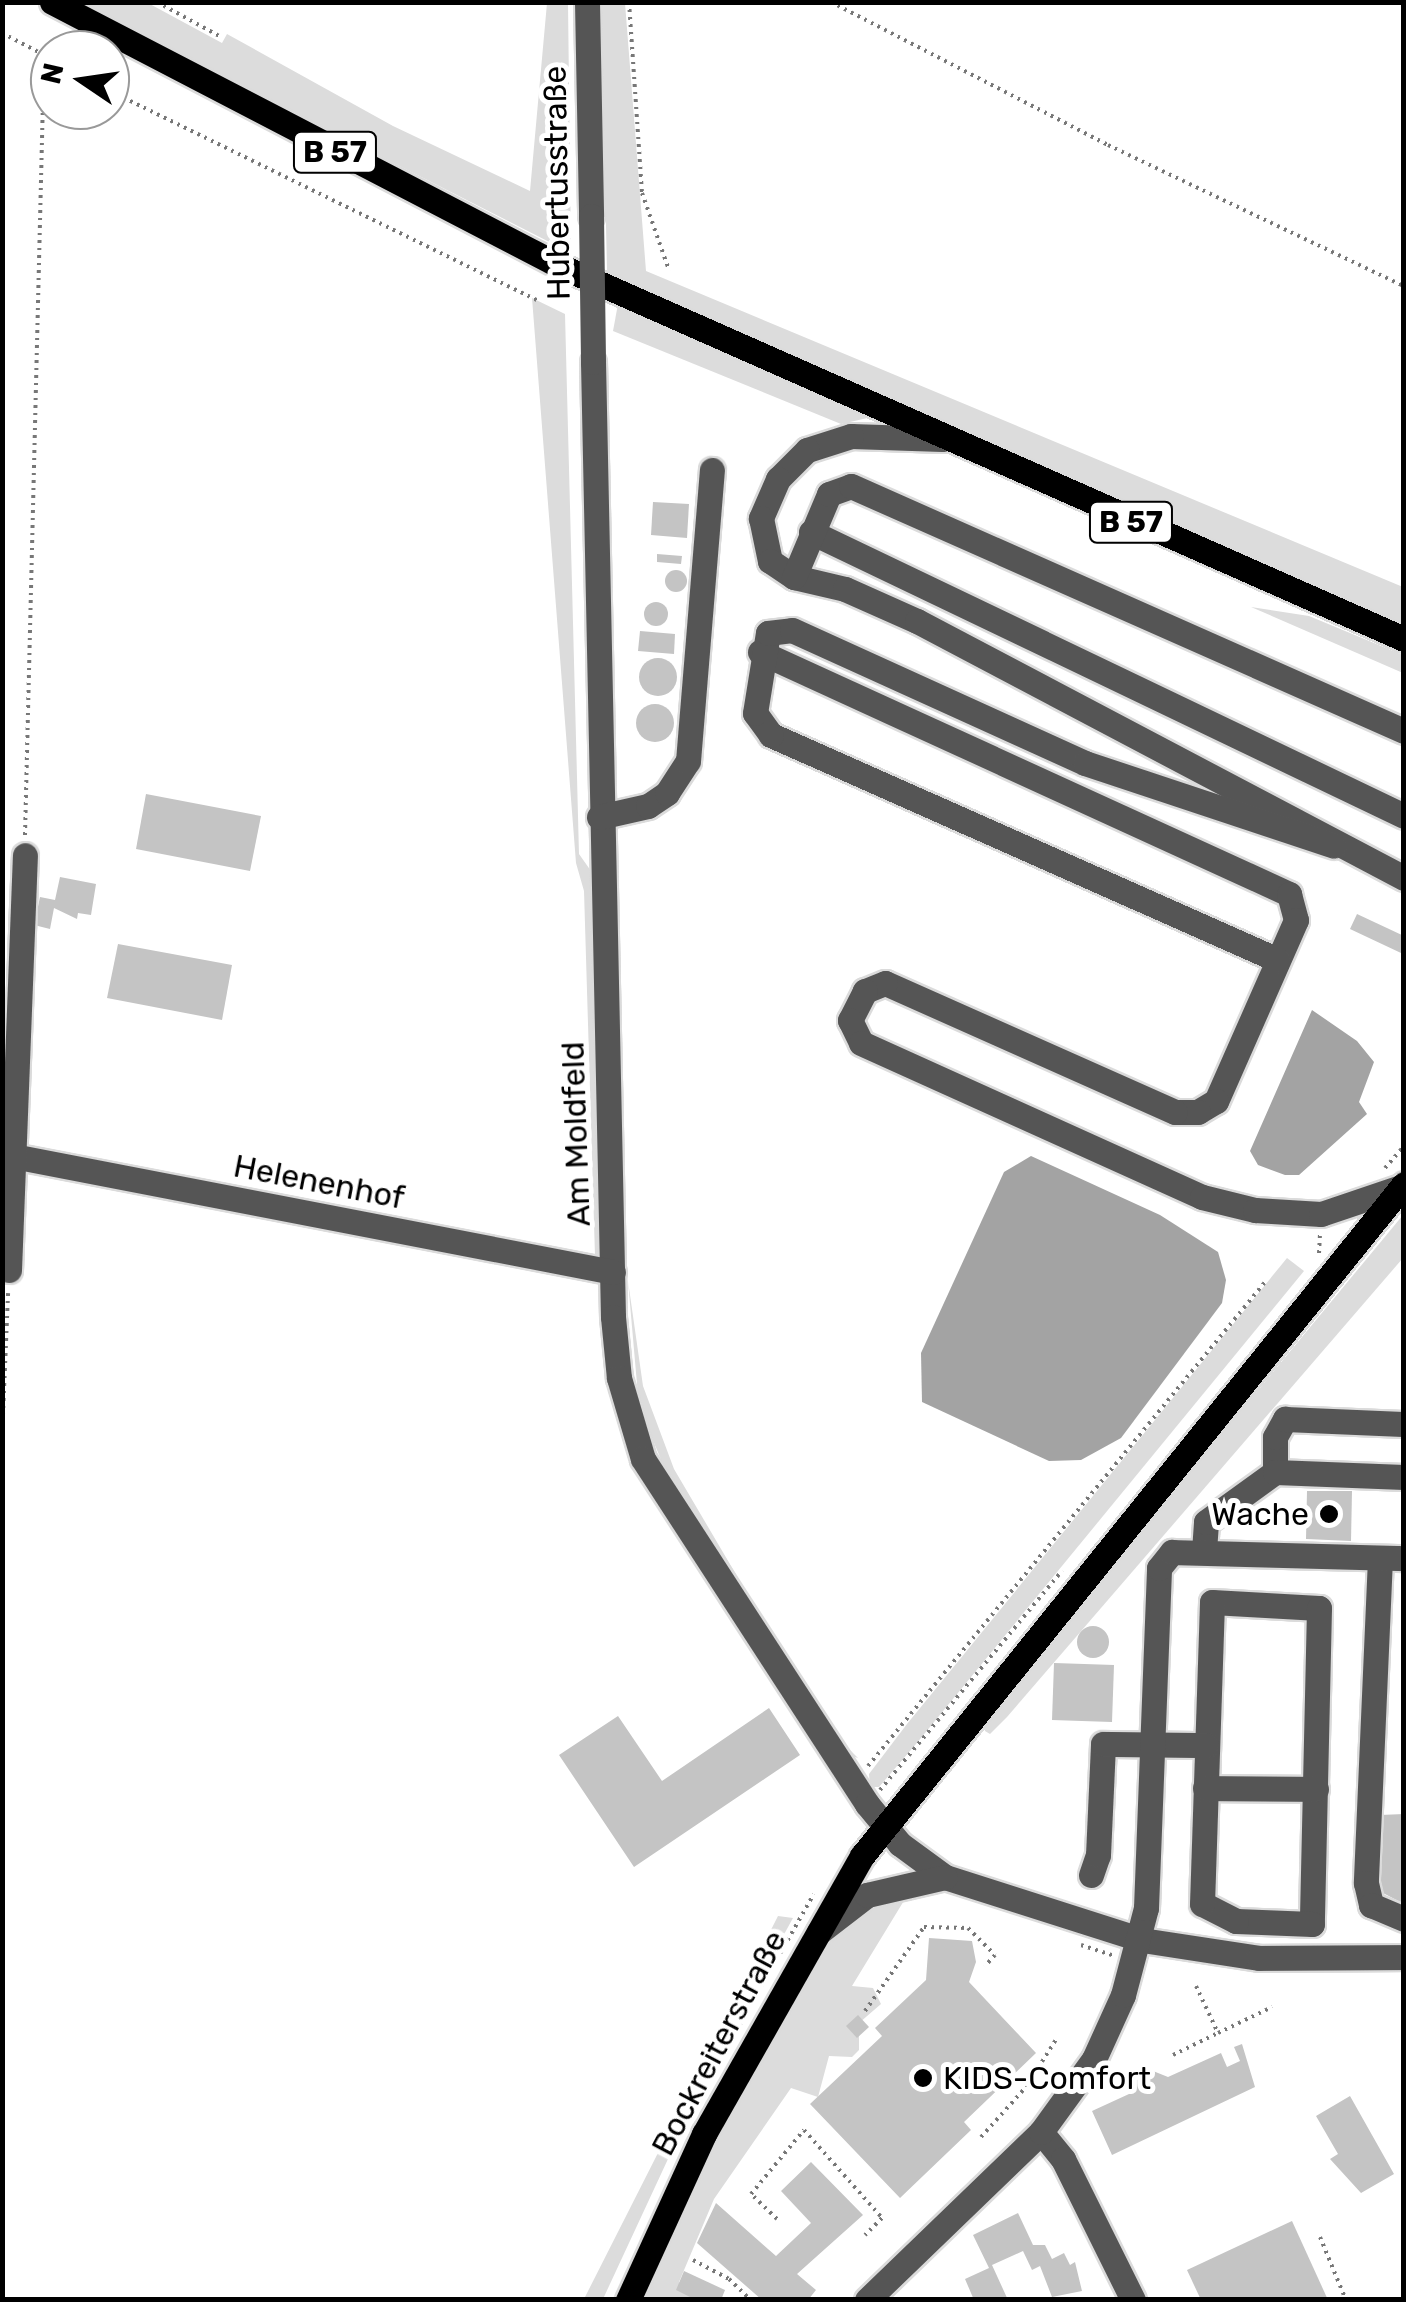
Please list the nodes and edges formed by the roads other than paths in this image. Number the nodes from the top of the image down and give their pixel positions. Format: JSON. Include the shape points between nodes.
{"nodes":[{"id":1,"x":52,"y":2,"type":"edge"},
{"id":2,"x":587,"y":2,"type":"edge"},
{"id":3,"x":592,"y":362,"type":"joint"},
{"id":4,"x":948,"y":439,"type":"junction"},
{"id":5,"x":712,"y":470,"type":"dead end"},
{"id":6,"x":811,"y":532,"type":"junction"},
{"id":7,"x":794,"y":578,"type":"junction"},
{"id":8,"x":1404,"y":639,"type":"edge"},
{"id":9,"x":760,"y":652,"type":"junction"},
{"id":10,"x":1404,"y":731,"type":"edge"},
{"id":11,"x":1404,"y":816,"type":"edge"},
{"id":12,"x":599,"y":817,"type":"junction"},
{"id":13,"x":1334,"y":846,"type":"junction"},
{"id":14,"x":25,"y":854,"type":"road end"},
{"id":15,"x":1404,"y":878,"type":"edge"},
{"id":16,"x":1278,"y":960,"type":"junction"},
{"id":17,"x":8,"y":1151,"type":"edge"},
{"id":18,"x":1402,"y":1185,"type":"edge"},
{"id":19,"x":9,"y":1270,"type":"road end"},
{"id":20,"x":613,"y":1272,"type":"junction"},
{"id":21,"x":1403,"y":1424,"type":"edge"},
{"id":22,"x":1266,"y":1476,"type":"junction"},
{"id":23,"x":1404,"y":1477,"type":"edge"},
{"id":24,"x":1217,"y":1552,"type":"junction"},
{"id":25,"x":1392,"y":1558,"type":"edge"},
{"id":26,"x":1152,"y":1744,"type":"junction"},
{"id":27,"x":1206,"y":1745,"type":"junction"},
{"id":28,"x":1205,"y":1788,"type":"junction"},
{"id":29,"x":1316,"y":1789,"type":"junction"},
{"id":30,"x":884,"y":1827,"type":"junction"},
{"id":31,"x":1091,"y":1875,"type":"dead end"},
{"id":32,"x":946,"y":1877,"type":"junction"},
{"id":33,"x":1404,"y":1919,"type":"edge"},
{"id":34,"x":812,"y":1939,"type":"junction"},
{"id":35,"x":1142,"y":1940,"type":"junction"},
{"id":36,"x":1404,"y":1957,"type":"edge"},
{"id":37,"x":1040,"y":2132,"type":"junction"},
{"id":38,"x":628,"y":2300,"type":"edge"},
{"id":39,"x":867,"y":2300,"type":"edge"},
{"id":40,"x":1132,"y":2300,"type":"edge"}],
"edges":[{"from":1,"to":4,"type":"main road","number":"B 57","via":[[558,265]]},
{"from":2,"to":3,"type":"street","name":"Hubertusstraße","bridge":true},
{"from":3,"to":12,"type":"street","name":"Am Moldfeld"},
{"from":4,"to":7,"type":"street","via":[[851,436],[807,450],[778,479],[760,518],[770,561]]},
{"from":4,"to":8,"type":"main road","number":"B 57"},
{"from":5,"to":12,"type":"street","via":[[688,760],[667,794],[648,806]]},
{"from":6,"to":7,"type":"street"},
{"from":6,"to":10,"type":"street","via":[[830,494],[851,486],[878,494]]},
{"from":6,"to":11,"type":"street"},
{"from":7,"to":13,"type":"street","via":[[845,589],[917,621]]},
{"from":9,"to":13,"type":"street","via":[[768,633],[792,630],[1085,763]]},
{"from":9,"to":16,"type":"street","via":[[755,713],[771,736]]},
{"from":9,"to":16,"type":"street","via":[[1290,894],[1296,920]]},
{"from":12,"to":20,"type":"street","name":"Am Moldfeld"},
{"from":13,"to":15,"type":"street"},
{"from":14,"to":17,"type":"street"},
{"from":16,"to":18,"type":"street","via":[[1216,1101],[1198,1112],[1175,1112],[886,983],[865,991],[850,1020],[861,1042],[1202,1196],[1255,1210],[1321,1214]]},
{"from":17,"to":19,"type":"street"},
{"from":17,"to":20,"type":"street","name":"Helenenhof"},
{"from":18,"to":30,"type":"main road","name":"Bockreiterstraße"},
{"from":20,"to":30,"type":"street","name":"Am Moldfeld","via":[[619,1378],[643,1459]]},
{"from":21,"to":22,"type":"street","via":[[1285,1419]]},
{"from":22,"to":23,"type":"street"},
{"from":22,"to":24,"type":"street","via":[[1206,1522]]},
{"from":24,"to":25,"type":"street"},
{"from":24,"to":26,"type":"street","via":[[1172,1552],[1159,1568]]},
{"from":25,"to":33,"type":"street","via":[[1366,1883],[1372,1905]]},
{"from":26,"to":27,"type":"street"},
{"from":26,"to":31,"type":"street","via":[[1102,1744]]},
{"from":26,"to":35,"type":"street"},
{"from":27,"to":28,"type":"street"},
{"from":27,"to":29,"type":"street","via":[[1212,1602],[1319,1608]]},
{"from":28,"to":29,"type":"street"},
{"from":28,"to":29,"type":"street","via":[[1202,1904],[1236,1921],[1312,1924]]},
{"from":30,"to":32,"type":"street","name":"Am Moldfeld"},
{"from":30,"to":34,"type":"main road","name":"Bockreiterstraße"},
{"from":32,"to":34,"type":"street","via":[[867,1895]]},
{"from":32,"to":35,"type":"street"},
{"from":34,"to":38,"type":"main road","name":"Bockreiterstraße","via":[[704,2134]]},
{"from":35,"to":36,"type":"street","via":[[1259,1958]]},
{"from":35,"to":37,"type":"street","via":[[1094,2058]]},
{"from":37,"to":39,"type":"street"},
{"from":37,"to":40,"type":"street","via":[[1063,2158]]}]}
